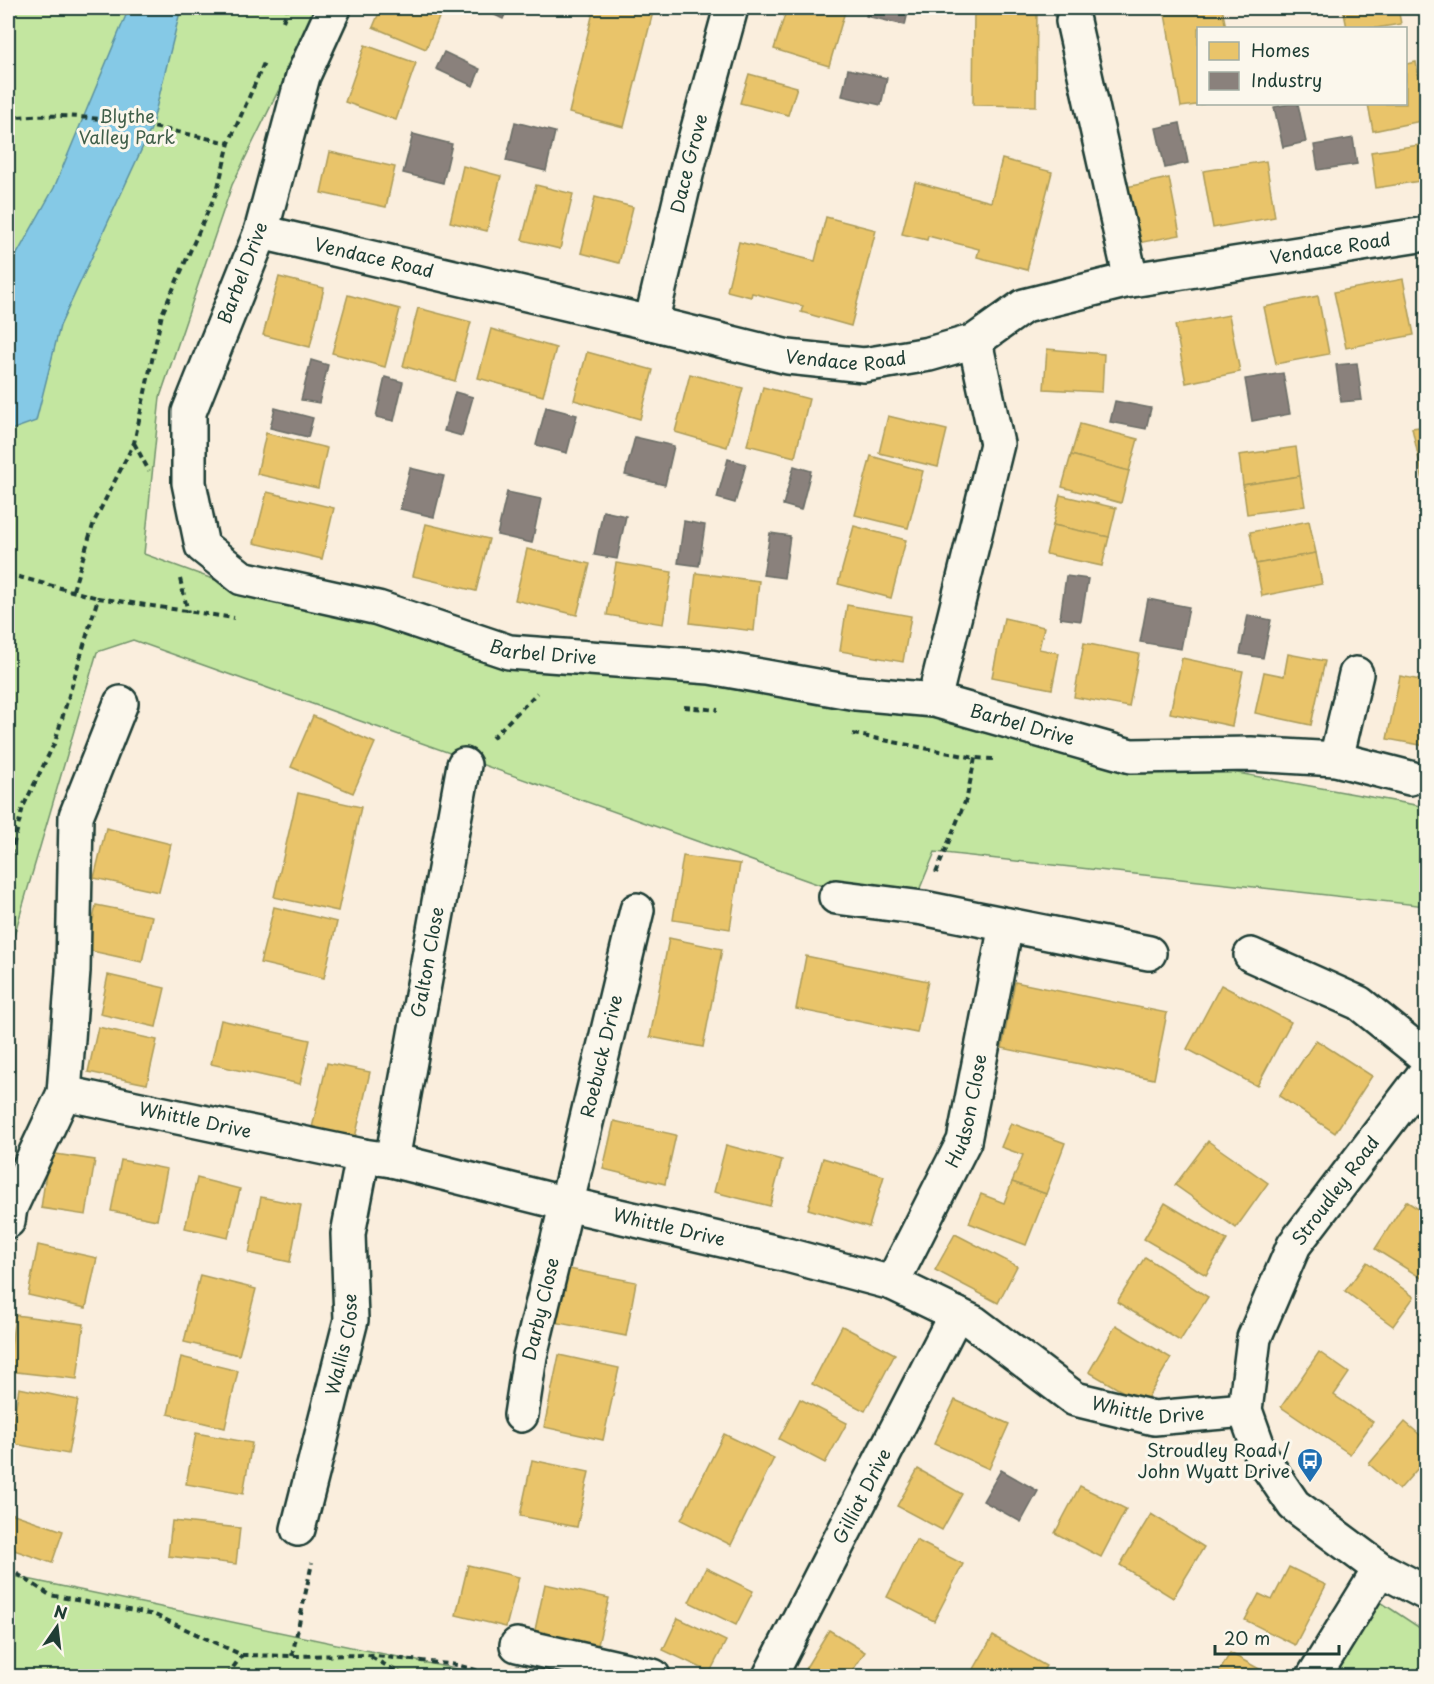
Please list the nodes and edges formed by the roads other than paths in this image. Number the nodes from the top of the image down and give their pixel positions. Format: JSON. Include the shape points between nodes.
{"nodes":[{"id":1,"x":334,"y":8,"type":"edge"},
{"id":2,"x":731,"y":8,"type":"edge"},
{"id":3,"x":1073,"y":21,"type":"dead end"},
{"id":4,"x":261,"y":232,"type":"junction"},
{"id":5,"x":1426,"y":234,"type":"edge"},
{"id":6,"x":1131,"y":280,"type":"junction"},
{"id":7,"x":651,"y":323,"type":"junction"},
{"id":8,"x":975,"y":341,"type":"junction"},
{"id":9,"x":1356,"y":674,"type":"dead end"},
{"id":10,"x":934,"y":700,"type":"junction"},
{"id":11,"x":121,"y":703,"type":"dead end"},
{"id":12,"x":1336,"y":759,"type":"junction"},
{"id":13,"x":464,"y":765,"type":"road end"},
{"id":14,"x":1410,"y":778,"type":"dead end"},
{"id":15,"x":836,"y":897,"type":"dead end"},
{"id":16,"x":637,"y":910,"type":"dead end"},
{"id":17,"x":1006,"y":925,"type":"junction"},
{"id":18,"x":1149,"y":953,"type":"dead end"},
{"id":19,"x":1251,"y":955,"type":"dead end"},
{"id":20,"x":1426,"y":1057,"type":"edge"},
{"id":21,"x":1426,"y":1072,"type":"edge"},
{"id":22,"x":64,"y":1093,"type":"junction"},
{"id":23,"x":378,"y":1158,"type":"junction"},
{"id":24,"x":567,"y":1204,"type":"junction"},
{"id":25,"x":9,"y":1215,"type":"edge"},
{"id":26,"x":892,"y":1283,"type":"junction"},
{"id":27,"x":956,"y":1314,"type":"junction"},
{"id":28,"x":1245,"y":1410,"type":"junction"},
{"id":29,"x":521,"y":1415,"type":"dead end"},
{"id":30,"x":298,"y":1529,"type":"road end"},
{"id":31,"x":1380,"y":1569,"type":"junction"},
{"id":32,"x":1426,"y":1593,"type":"edge"},
{"id":33,"x":517,"y":1645,"type":"dead end"},
{"id":34,"x":653,"y":1677,"type":"edge"},
{"id":35,"x":770,"y":1677,"type":"edge"},
{"id":36,"x":1314,"y":1677,"type":"edge"}],
"edges":[{"from":1,"to":4,"type":"street","name":"Barbel Drive","via":[[303,76]]},
{"from":2,"to":7,"type":"street","name":"Dace Grove"},
{"from":3,"to":6,"type":"street"},
{"from":4,"to":7,"type":"street","name":"Vendace Road"},
{"from":4,"to":10,"type":"street","name":"Barbel Drive","via":[[189,412],[189,483],[202,546],[242,578],[378,608],[509,652],[710,667],[856,693]]},
{"from":5,"to":6,"type":"street","name":"Vendace Road"},
{"from":6,"to":8,"type":"street","name":"Vendace Road","via":[[1024,306]]},
{"from":7,"to":8,"type":"street","name":"Vendace Road","via":[[788,357],[864,365]]},
{"from":8,"to":10,"type":"street","via":[[997,444]]},
{"from":9,"to":12,"type":"street"},
{"from":10,"to":12,"type":"street","name":"Barbel Drive","via":[[1131,756],[1251,754]]},
{"from":11,"to":22,"type":"street","via":[[76,816],[73,970]]},
{"from":12,"to":14,"type":"street","name":"Barbel Drive"},
{"from":13,"to":23,"type":"street","name":"Galton Close"},
{"from":15,"to":17,"type":"street","via":[[923,908]]},
{"from":16,"to":24,"type":"street","name":"Roebuck Drive"},
{"from":17,"to":18,"type":"street"},
{"from":17,"to":26,"type":"street","name":"Hudson Close","via":[[964,1141]]},
{"from":19,"to":20,"type":"street","via":[[1359,1004]]},
{"from":21,"to":28,"type":"street","name":"Stroudley Road","via":[[1294,1245],[1254,1338]]},
{"from":22,"to":23,"type":"street","name":"Whittle Drive"},
{"from":22,"to":25,"type":"street"},
{"from":23,"to":24,"type":"street","name":"Whittle Drive"},
{"from":23,"to":30,"type":"street","name":"Wallis Close","via":[[348,1234],[351,1320]]},
{"from":24,"to":26,"type":"street","name":"Whittle Drive"},
{"from":24,"to":29,"type":"street","name":"Darby Close","via":[[530,1356]]},
{"from":26,"to":27,"type":"street","name":"Whittle Drive"},
{"from":27,"to":28,"type":"street","name":"Whittle Drive","via":[[973,1322],[1075,1399],[1154,1418]]},
{"from":27,"to":35,"type":"street","name":"Gilliot Drive"},
{"from":28,"to":31,"type":"street","name":"Stroudley Road","via":[[1263,1458],[1294,1505]]},
{"from":31,"to":32,"type":"street","name":"Stroudley Road"},
{"from":31,"to":36,"type":"street"},
{"from":33,"to":34,"type":"street"}]}
